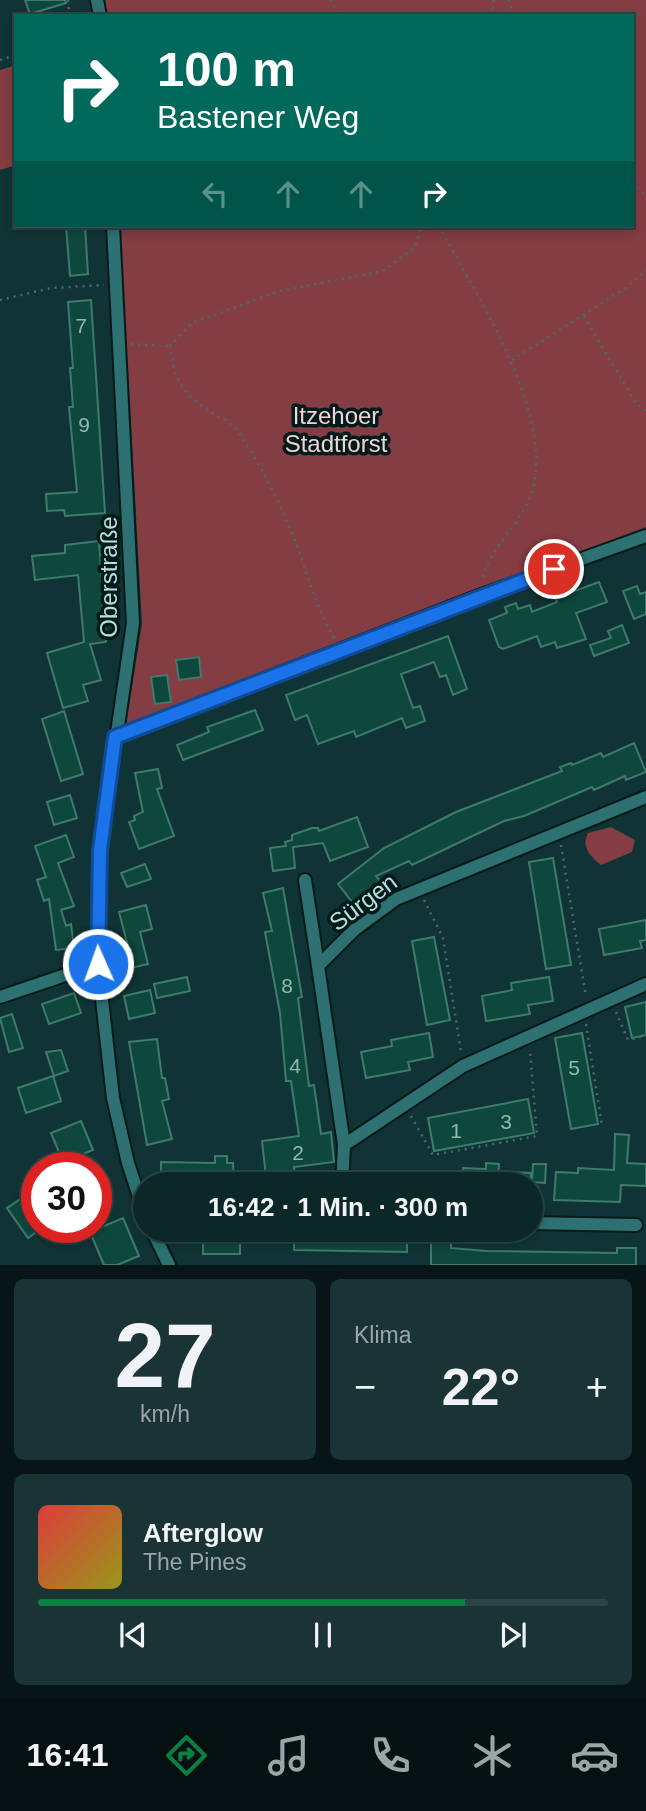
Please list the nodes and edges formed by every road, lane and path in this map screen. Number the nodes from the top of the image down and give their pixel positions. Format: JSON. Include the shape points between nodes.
{"nodes":[{"id":1,"x":113,"y":228,"type":"edge"},
{"id":2,"x":421,"y":228,"type":"edge"},
{"id":3,"x":440,"y":228,"type":"edge"},
{"id":4,"x":646,"y":270,"type":"edge"},
{"id":5,"x":116,"y":285,"type":"junction"},
{"id":6,"x":0,"y":300,"type":"edge"},
{"id":7,"x":584,"y":316,"type":"junction"},
{"id":8,"x":119,"y":343,"type":"junction"},
{"id":9,"x":170,"y":346,"type":"junction"},
{"id":10,"x":512,"y":360,"type":"junction"},
{"id":11,"x":646,"y":411,"type":"edge"},
{"id":12,"x":646,"y":536,"type":"edge"},
{"id":13,"x":484,"y":594,"type":"junction"},
{"id":14,"x":341,"y":650,"type":"junction"},
{"id":15,"x":115,"y":737,"type":"junction"},
{"id":16,"x":646,"y":797,"type":"edge"},
{"id":17,"x":559,"y":831,"type":"junction"},
{"id":18,"x":305,"y":880,"type":"dead end"},
{"id":19,"x":418,"y":888,"type":"junction"},
{"id":20,"x":98,"y":964,"type":"junction"},
{"id":21,"x":318,"y":966,"type":"junction"},
{"id":22,"x":646,"y":984,"type":"edge"},
{"id":23,"x":0,"y":997,"type":"edge"},
{"id":24,"x":610,"y":999,"type":"junction"},
{"id":25,"x":586,"y":1010,"type":"junction"},
{"id":26,"x":528,"y":1035,"type":"junction"},
{"id":27,"x":646,"y":1036,"type":"edge"},
{"id":28,"x":463,"y":1066,"type":"junction"},
{"id":29,"x":405,"y":1104,"type":"junction"},
{"id":30,"x":602,"y":1126,"type":"dead end"},
{"id":31,"x":344,"y":1145,"type":"junction"},
{"id":32,"x":343,"y":1172,"type":"edge"},
{"id":33,"x":133,"y":1177,"type":"edge"},
{"id":34,"x":543,"y":1223,"type":"edge"},
{"id":35,"x":636,"y":1225,"type":"dead end"},
{"id":36,"x":158,"y":1242,"type":"edge"},
{"id":37,"x":169,"y":1265,"type":"edge"}],
"edges":[{"from":1,"to":5,"type":"street","name":"Oberstraße"},
{"from":2,"to":9,"type":"path","via":[[415,247],[383,271],[279,291],[192,323]]},
{"from":3,"to":10,"type":"path"},
{"from":4,"to":7,"type":"path"},
{"from":5,"to":6,"type":"path","via":[[51,288]]},
{"from":5,"to":8,"type":"street","name":"Oberstraße"},
{"from":7,"to":10,"type":"path"},
{"from":7,"to":11,"type":"path","via":[[635,402]]},
{"from":8,"to":9,"type":"path"},
{"from":8,"to":15,"type":"street","name":"Oberstraße","via":[[133,598]]},
{"from":9,"to":14,"type":"path","via":[[173,375],[206,410],[234,426],[262,472],[292,533],[325,624]]},
{"from":10,"to":13,"type":"path","via":[[532,424],[535,476],[524,514],[484,573]]},
{"from":12,"to":13,"type":"street"},
{"from":13,"to":14,"type":"street"},
{"from":14,"to":15,"type":"street"},
{"from":15,"to":20,"type":"street","name":"Oberstraße","via":[[100,850]]},
{"from":16,"to":17,"type":"street","name":"Sürgen"},
{"from":17,"to":19,"type":"street","name":"Sürgen"},
{"from":17,"to":25,"type":"path"},
{"from":18,"to":21,"type":"street"},
{"from":19,"to":21,"type":"street","name":"Sürgen","via":[[377,912]]},
{"from":19,"to":28,"type":"path","via":[[443,938]]},
{"from":20,"to":23,"type":"street"},
{"from":20,"to":33,"type":"street","name":"Oberstraße","via":[[113,1098]]},
{"from":21,"to":31,"type":"street"},
{"from":22,"to":24,"type":"street"},
{"from":24,"to":25,"type":"street"},
{"from":24,"to":27,"type":"path","via":[[628,1040]]},
{"from":25,"to":26,"type":"street"},
{"from":25,"to":30,"type":"path"},
{"from":26,"to":28,"type":"street"},
{"from":26,"to":29,"type":"path","via":[[537,1136],[433,1155]]},
{"from":28,"to":29,"type":"street"},
{"from":29,"to":31,"type":"street"},
{"from":31,"to":32,"type":"street"},
{"from":34,"to":35,"type":"street"},
{"from":36,"to":37,"type":"street"}]}
